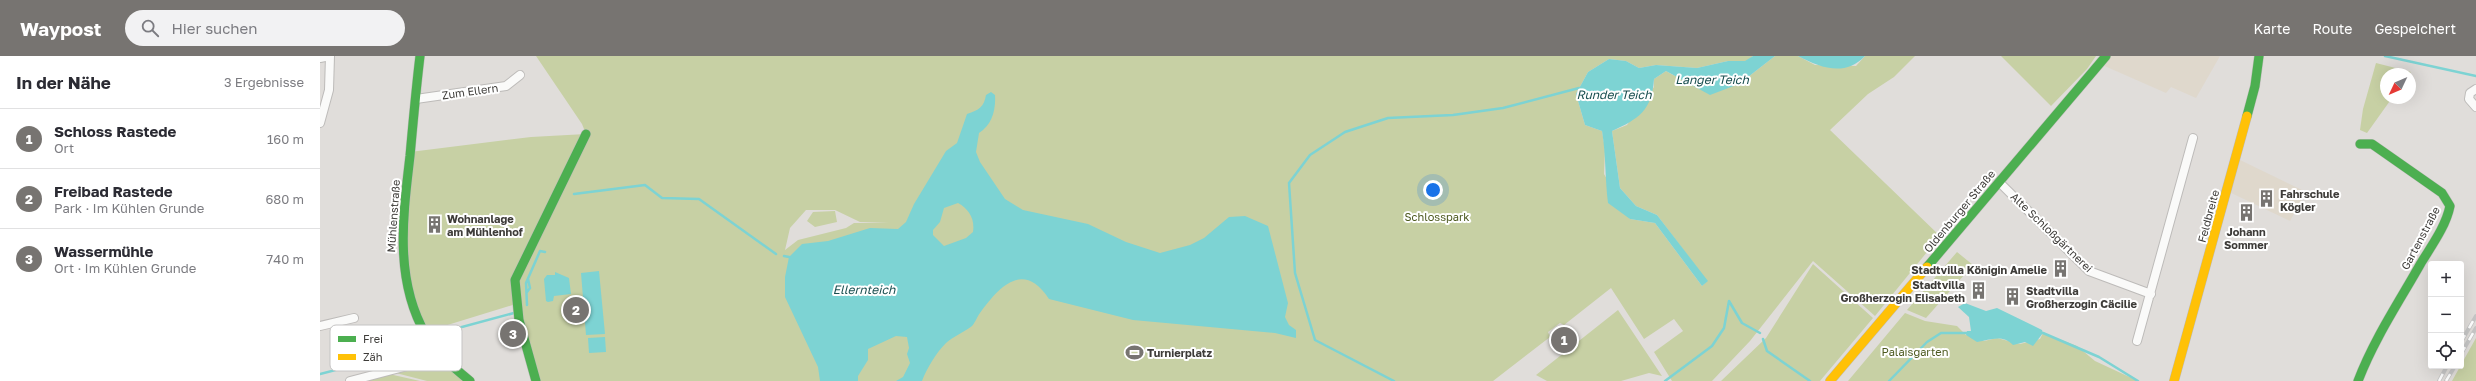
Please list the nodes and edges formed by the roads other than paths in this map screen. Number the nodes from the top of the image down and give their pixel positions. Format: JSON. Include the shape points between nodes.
{"nodes":[{"id":1,"x":330,"y":56,"type":"edge"},
{"id":2,"x":420,"y":56,"type":"edge"},
{"id":3,"x":2106,"y":56,"type":"edge"},
{"id":4,"x":2259,"y":56,"type":"edge"},
{"id":5,"x":320,"y":58,"type":"edge"},
{"id":6,"x":520,"y":75,"type":"dead end"},
{"id":7,"x":2476,"y":89,"type":"edge"},
{"id":8,"x":416,"y":99,"type":"junction"},
{"id":9,"x":2475,"y":107,"type":"edge"},
{"id":10,"x":320,"y":123,"type":"edge"},
{"id":11,"x":586,"y":134,"type":"dead end"},
{"id":12,"x":2193,"y":138,"type":"dead end"},
{"id":13,"x":2360,"y":144,"type":"dead end"},
{"id":14,"x":2000,"y":182,"type":"junction"},
{"id":15,"x":2151,"y":294,"type":"junction"},
{"id":16,"x":354,"y":318,"type":"dead end"},
{"id":17,"x":424,"y":325,"type":"edge"},
{"id":18,"x":320,"y":326,"type":"edge"},
{"id":19,"x":2137,"y":341,"type":"dead end"},
{"id":20,"x":388,"y":371,"type":"edge"},
{"id":21,"x":458,"y":371,"type":"edge"},
{"id":22,"x":350,"y":381,"type":"edge"},
{"id":23,"x":470,"y":381,"type":"edge"},
{"id":24,"x":536,"y":381,"type":"edge"},
{"id":25,"x":1830,"y":381,"type":"edge"},
{"id":26,"x":2174,"y":381,"type":"edge"},
{"id":27,"x":2358,"y":381,"type":"edge"}],
"edges":[{"from":1,"to":5,"type":"street"},
{"from":1,"to":10,"type":"street","via":[[329,90]]},
{"from":2,"to":8,"type":"street","name":"Mühlenstraße"},
{"from":3,"to":14,"type":"street","name":"Oldenburger Straße"},
{"from":4,"to":26,"type":"street","name":"Feldbreite","via":[[2255,86]]},
{"from":6,"to":8,"type":"street","name":"Zum Ellern","via":[[506,86]]},
{"from":7,"to":9,"type":"street","via":[[2469,96]]},
{"from":8,"to":17,"type":"street","name":"Mühlenstraße","via":[[402,254],[405,279],[416,312]]},
{"from":11,"to":24,"type":"street","via":[[515,280],[519,320]]},
{"from":12,"to":15,"type":"street"},
{"from":13,"to":27,"type":"street","name":"Gartenstraße","via":[[2372,144],[2436,188],[2447,198],[2450,206],[2433,243],[2368,354]]},
{"from":14,"to":15,"type":"street","name":"Alte Schloßgärtnerei","via":[[2089,271]]},
{"from":14,"to":25,"type":"street","name":"Oldenburger Straße"},
{"from":15,"to":19,"type":"street"},
{"from":16,"to":18,"type":"street"},
{"from":20,"to":22,"type":"street"},
{"from":21,"to":23,"type":"street","name":"Mühlenstraße"}]}
